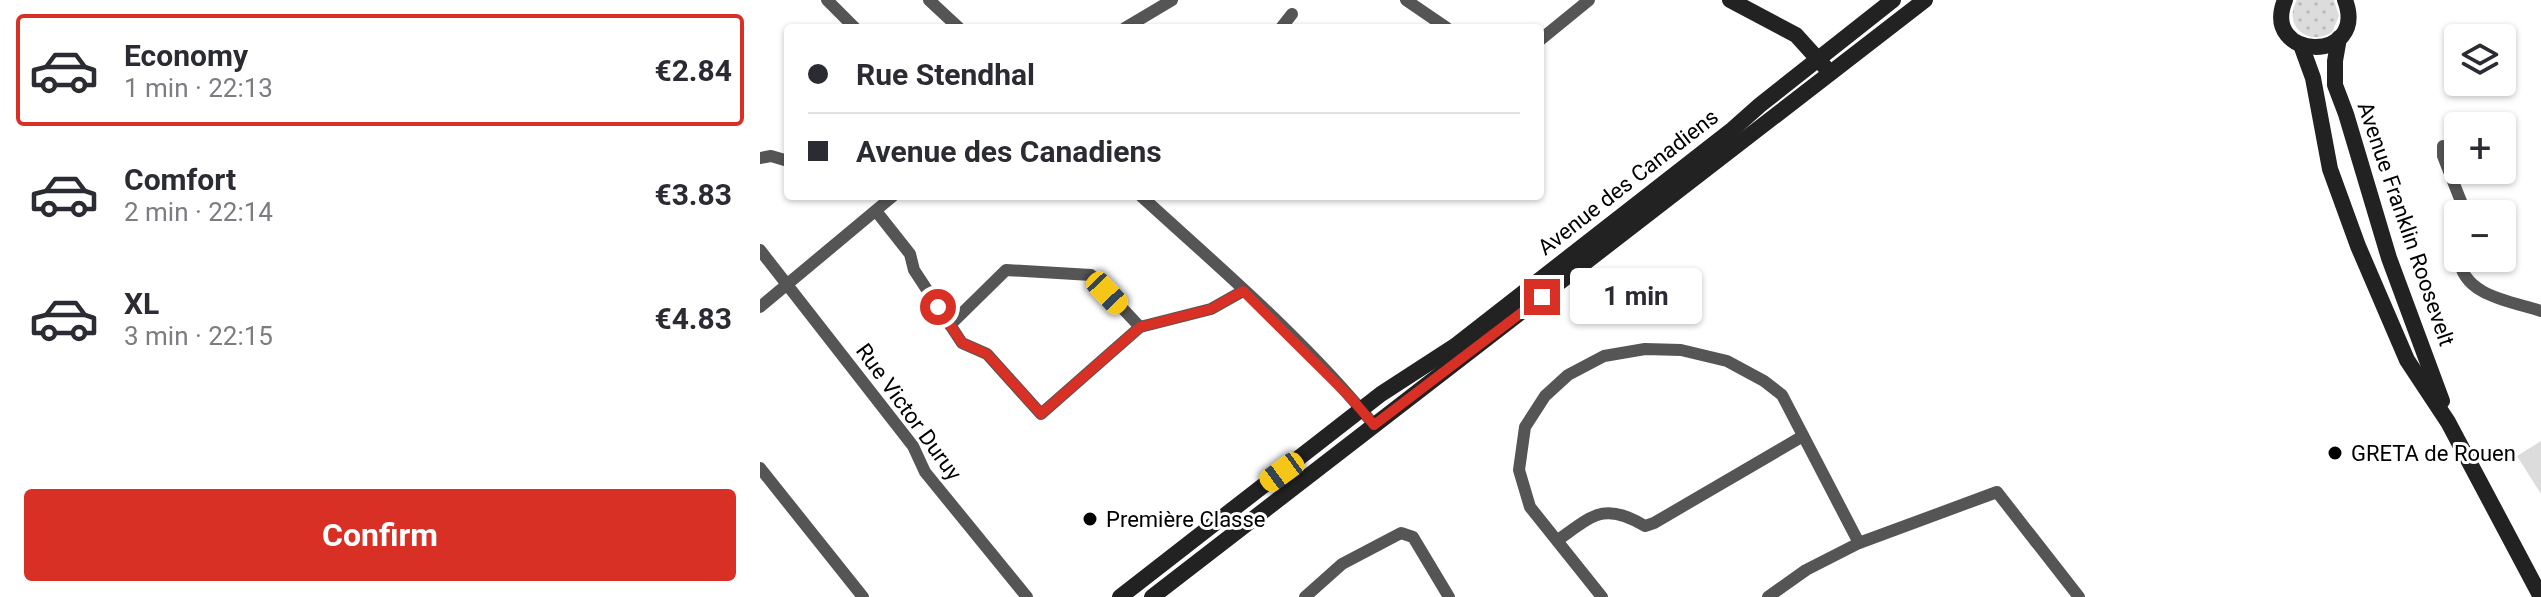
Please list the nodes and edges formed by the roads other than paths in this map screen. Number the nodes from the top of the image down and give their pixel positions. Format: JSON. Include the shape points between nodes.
{"nodes":[{"id":1,"x":827,"y":0,"type":"edge"},
{"id":2,"x":929,"y":0,"type":"edge"},
{"id":3,"x":1406,"y":0,"type":"edge"},
{"id":4,"x":1589,"y":0,"type":"edge"},
{"id":5,"x":1893,"y":0,"type":"edge"},
{"id":6,"x":1925,"y":0,"type":"edge"},
{"id":7,"x":2285,"y":0,"type":"edge"},
{"id":8,"x":1164,"y":1,"type":"edge"},
{"id":9,"x":1735,"y":1,"type":"edge"},
{"id":10,"x":2350,"y":4,"type":"edge"},
{"id":11,"x":1292,"y":14,"type":"dead end"},
{"id":12,"x":851,"y":24,"type":"edge"},
{"id":13,"x":955,"y":24,"type":"edge"},
{"id":14,"x":1131,"y":24,"type":"edge"},
{"id":15,"x":1284,"y":24,"type":"edge"},
{"id":16,"x":1441,"y":24,"type":"edge"},
{"id":17,"x":1544,"y":37,"type":"edge"},
{"id":18,"x":2339,"y":38,"type":"junction"},
{"id":19,"x":2301,"y":45,"type":"junction"},
{"id":20,"x":1818,"y":59,"type":"junction"},
{"id":21,"x":1831,"y":75,"type":"junction"},
{"id":22,"x":2443,"y":146,"type":"dead end"},
{"id":23,"x":760,"y":158,"type":"edge"},
{"id":24,"x":784,"y":160,"type":"edge"},
{"id":25,"x":888,"y":200,"type":"edge"},
{"id":26,"x":1150,"y":200,"type":"edge"},
{"id":27,"x":2460,"y":200,"type":"edge"},
{"id":28,"x":876,"y":211,"type":"junction"},
{"id":29,"x":760,"y":250,"type":"edge"},
{"id":30,"x":2460,"y":272,"type":"edge"},
{"id":31,"x":788,"y":285,"type":"junction"},
{"id":32,"x":1243,"y":291,"type":"junction"},
{"id":33,"x":760,"y":307,"type":"edge"},
{"id":34,"x":2541,"y":311,"type":"edge"},
{"id":35,"x":950,"y":325,"type":"junction"},
{"id":36,"x":1140,"y":327,"type":"junction"},
{"id":37,"x":1361,"y":410,"type":"junction"},
{"id":38,"x":2448,"y":422,"type":"junction"},
{"id":39,"x":1374,"y":425,"type":"junction"},
{"id":40,"x":1803,"y":436,"type":"junction"},
{"id":41,"x":760,"y":468,"type":"edge"},
{"id":42,"x":1558,"y":540,"type":"junction"},
{"id":43,"x":1859,"y":543,"type":"junction"},
{"id":44,"x":1140,"y":581,"type":"junction"},
{"id":45,"x":1314,"y":594,"type":"edge"},
{"id":46,"x":2072,"y":595,"type":"edge"},
{"id":47,"x":863,"y":597,"type":"edge"},
{"id":48,"x":1027,"y":597,"type":"edge"},
{"id":49,"x":1120,"y":597,"type":"edge"},
{"id":50,"x":1152,"y":597,"type":"edge"},
{"id":51,"x":1449,"y":597,"type":"edge"},
{"id":52,"x":1602,"y":597,"type":"edge"},
{"id":53,"x":1768,"y":597,"type":"edge"},
{"id":54,"x":2541,"y":597,"type":"edge"}],
"edges":[{"from":1,"to":12,"type":"street"},
{"from":2,"to":13,"type":"street"},
{"from":3,"to":16,"type":"street"},
{"from":4,"to":17,"type":"street"},
{"from":5,"to":20,"type":"main road","name":"Avenue des Canadiens"},
{"from":6,"to":21,"type":"main road","name":"Avenue des Canadiens"},
{"from":7,"to":19,"type":"main road","name":"Avenue Franklin Roosevelt","via":[[2283,25]]},
{"from":8,"to":14,"type":"street"},
{"from":9,"to":20,"type":"main road","via":[[1796,35]]},
{"from":10,"to":18,"type":"main road","name":"Avenue Franklin Roosevelt"},
{"from":11,"to":15,"type":"street"},
{"from":18,"to":19,"type":"main road","via":[[2321,48]]},
{"from":18,"to":38,"type":"main road","name":"Avenue Franklin Roosevelt","via":[[2335,85]]},
{"from":19,"to":38,"type":"main road","name":"Avenue Franklin Roosevelt","via":[[2313,78],[2330,169],[2358,246],[2407,360]]},
{"from":20,"to":21,"type":"main road"},
{"from":20,"to":37,"type":"main road","name":"Avenue des Canadiens","via":[[1467,336]]},
{"from":21,"to":39,"type":"main road","name":"Avenue des Canadiens"},
{"from":22,"to":27,"type":"street"},
{"from":23,"to":24,"type":"street"},
{"from":25,"to":28,"type":"street"},
{"from":26,"to":32,"type":"street"},
{"from":28,"to":31,"type":"street"},
{"from":28,"to":35,"type":"street","via":[[910,254],[914,270]]},
{"from":29,"to":31,"type":"street","name":"Rue Victor Duruy"},
{"from":30,"to":34,"type":"street","via":[[2476,290]]},
{"from":31,"to":33,"type":"street"},
{"from":31,"to":48,"type":"street","name":"Rue Victor Duruy","via":[[913,446],[925,472]]},
{"from":32,"to":36,"type":"street","via":[[1211,309]]},
{"from":32,"to":37,"type":"street"},
{"from":35,"to":36,"type":"street","via":[[1006,270],[1091,275]]},
{"from":35,"to":36,"type":"street","via":[[962,343],[987,354],[1041,414]]},
{"from":37,"to":39,"type":"street"},
{"from":37,"to":44,"type":"main road","name":"Avenue des Canadiens"},
{"from":38,"to":54,"type":"main road","name":"Avenue Franklin Roosevelt"},
{"from":39,"to":50,"type":"main road","name":"Avenue des Canadiens"},
{"from":40,"to":42,"type":"street","via":[[1654,523],[1645,526],[1613,512],[1595,514]]},
{"from":40,"to":42,"type":"street","via":[[1782,395],[1727,361],[1681,350],[1604,356],[1568,375],[1545,396],[1525,427],[1519,470],[1530,507]]},
{"from":40,"to":43,"type":"street"},
{"from":41,"to":47,"type":"street"},
{"from":42,"to":52,"type":"street"},
{"from":43,"to":46,"type":"street","via":[[1997,492]]},
{"from":43,"to":53,"type":"street"},
{"from":44,"to":49,"type":"main road","name":"Avenue des Canadiens"},
{"from":44,"to":50,"type":"street"},
{"from":45,"to":51,"type":"street","via":[[1342,564],[1401,533],[1413,537]]}]}
